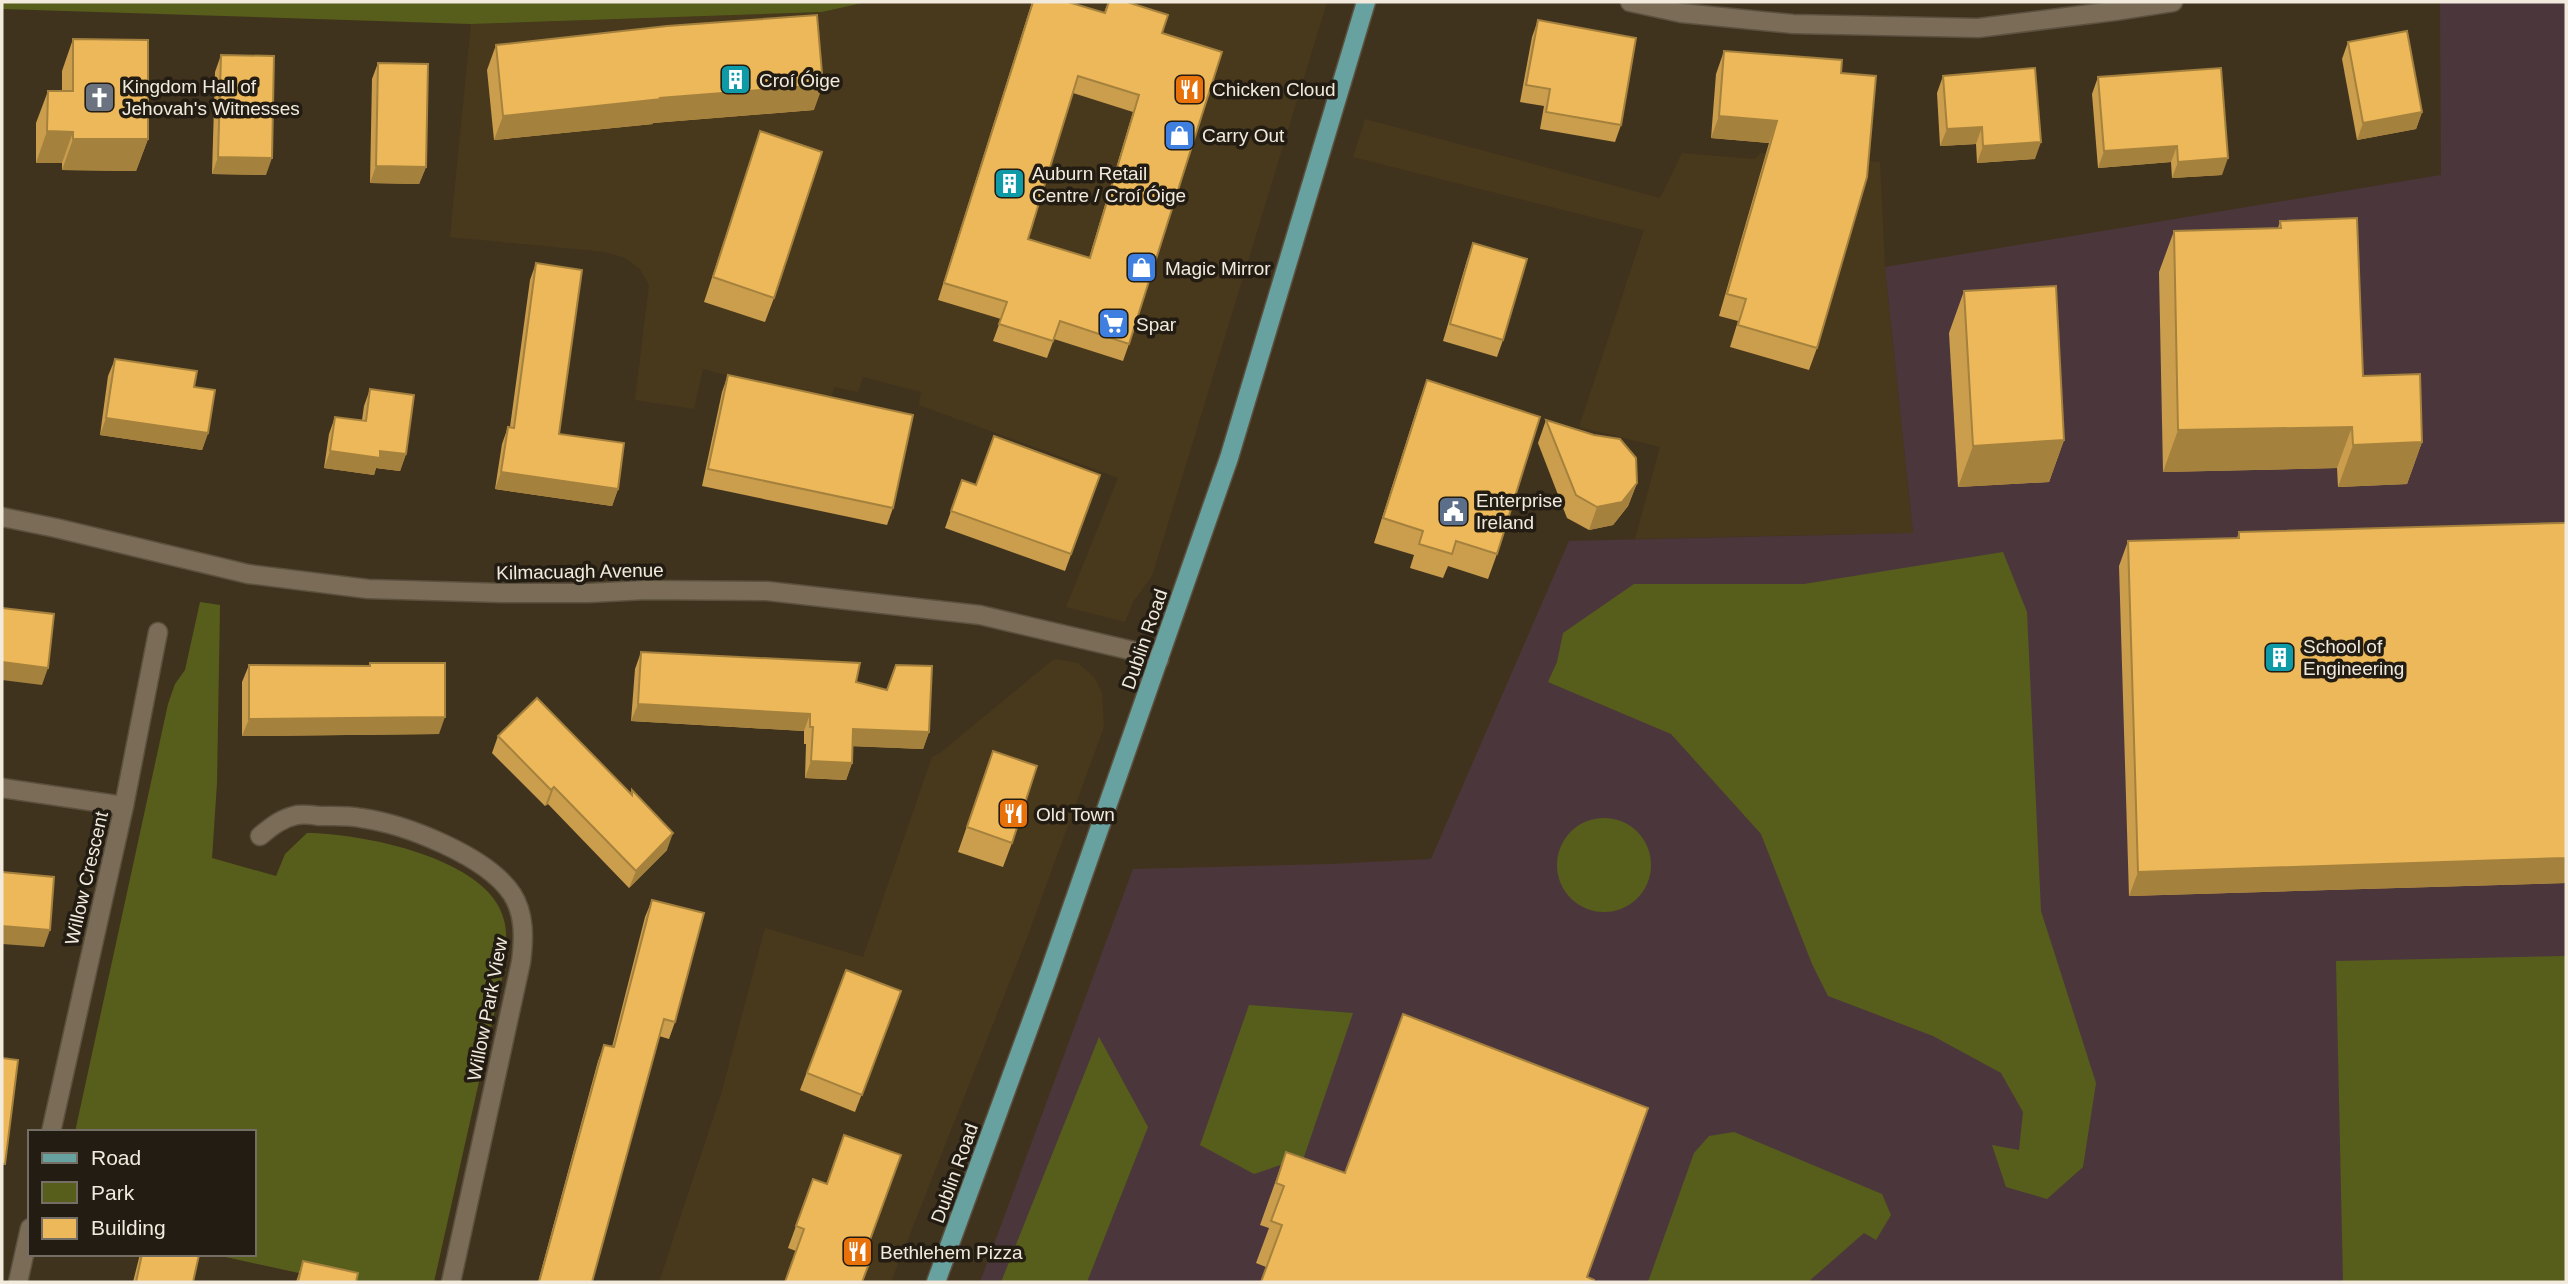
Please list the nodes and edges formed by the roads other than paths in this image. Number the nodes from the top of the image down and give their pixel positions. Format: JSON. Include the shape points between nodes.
{"nodes":[{"id":1,"x":1366,"y":2,"type":"edge"},
{"id":2,"x":1630,"y":2,"type":"edge"},
{"id":3,"x":2173,"y":2,"type":"edge"},
{"id":4,"x":2,"y":517,"type":"edge"},
{"id":5,"x":158,"y":632,"type":"dead end"},
{"id":6,"x":1159,"y":660,"type":"junction"},
{"id":7,"x":2,"y":788,"type":"edge"},
{"id":8,"x":124,"y":806,"type":"junction"},
{"id":9,"x":260,"y":836,"type":"dead end"},
{"id":10,"x":51,"y":1130,"type":"edge"},
{"id":11,"x":28,"y":1236,"type":"edge"},
{"id":12,"x":2,"y":1280,"type":"edge"},
{"id":13,"x":17,"y":1282,"type":"edge"},
{"id":14,"x":451,"y":1282,"type":"edge"},
{"id":15,"x":936,"y":1282,"type":"edge"}],
"edges":[{"from":1,"to":6,"type":"main road","name":"Dublin Road","via":[[1229,458]]},
{"from":2,"to":3,"type":"street","via":[[1681,13],[1793,24],[1978,28]]},
{"from":4,"to":6,"type":"street","name":"Kilmacuagh Avenue","via":[[279,580],[368,589],[502,593],[779,593],[980,615]]},
{"from":5,"to":8,"type":"street","name":"Willow Crescent"},
{"from":6,"to":15,"type":"main road","name":"Dublin Road"},
{"from":7,"to":8,"type":"street"},
{"from":8,"to":10,"type":"street","name":"Willow Crescent"},
{"from":9,"to":14,"type":"street","name":"Willow Park View","via":[[274,823],[299,814],[387,823],[472,859],[500,880],[518,906],[521,962]]},
{"from":11,"to":13,"type":"street"},
{"from":12,"to":13,"type":"street"}]}
